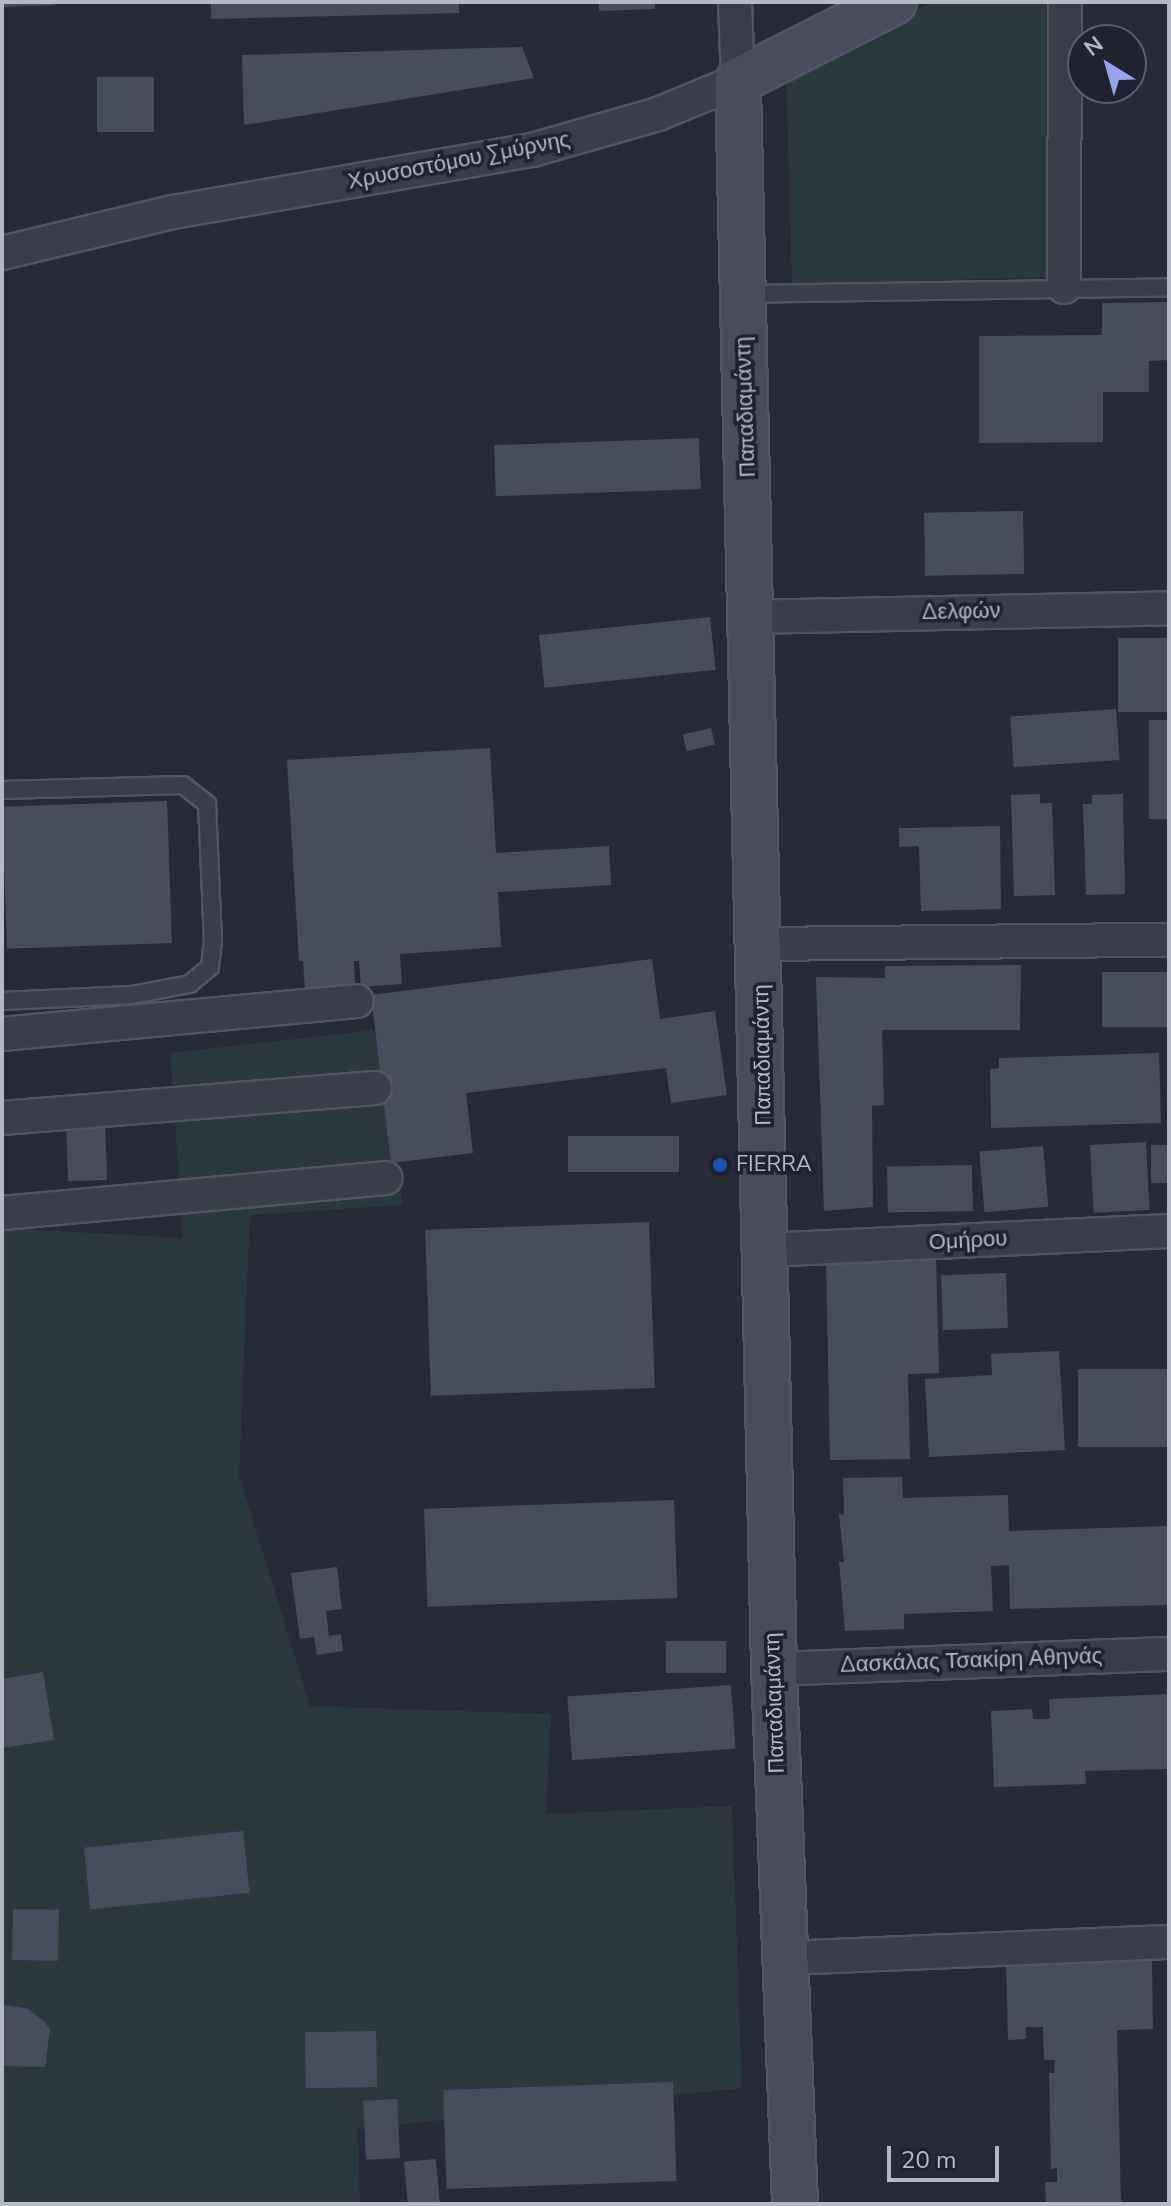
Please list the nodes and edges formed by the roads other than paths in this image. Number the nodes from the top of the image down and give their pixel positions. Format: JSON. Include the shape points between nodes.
{"nodes":[{"id":1,"x":735,"y":2,"type":"edge"},
{"id":2,"x":894,"y":2,"type":"edge"},
{"id":3,"x":1065,"y":2,"type":"edge"},
{"id":4,"x":738,"y":81,"type":"junction"},
{"id":5,"x":2,"y":253,"type":"edge"},
{"id":6,"x":1064,"y":287,"type":"junction"},
{"id":7,"x":1169,"y":287,"type":"edge"},
{"id":8,"x":742,"y":294,"type":"junction"},
{"id":9,"x":1169,"y":608,"type":"edge"},
{"id":10,"x":753,"y":617,"type":"junction"},
{"id":11,"x":2,"y":790,"type":"edge"},
{"id":12,"x":1169,"y":940,"type":"edge"},
{"id":13,"x":761,"y":944,"type":"junction"},
{"id":14,"x":2,"y":1001,"type":"edge"},
{"id":15,"x":356,"y":1001,"type":"dead end"},
{"id":16,"x":2,"y":1034,"type":"edge"},
{"id":17,"x":375,"y":1088,"type":"dead end"},
{"id":18,"x":2,"y":1118,"type":"edge"},
{"id":19,"x":385,"y":1178,"type":"dead end"},
{"id":20,"x":2,"y":1213,"type":"edge"},
{"id":21,"x":1169,"y":1231,"type":"edge"},
{"id":22,"x":766,"y":1250,"type":"junction"},
{"id":23,"x":1169,"y":1654,"type":"edge"},
{"id":24,"x":774,"y":1669,"type":"junction"},
{"id":25,"x":1169,"y":1942,"type":"edge"},
{"id":26,"x":784,"y":1958,"type":"junction"},
{"id":27,"x":795,"y":2204,"type":"edge"}],
"edges":[{"from":1,"to":4,"type":"street","name":"Παπαδιαμάντη"},
{"from":2,"to":4,"type":"street","name":"Χρυσοστόμου Σμύρνης"},
{"from":3,"to":6,"type":"street"},
{"from":4,"to":5,"type":"street","name":"Χρυσοστόμου Σμύρνης","via":[[658,114],[532,150],[173,212]]},
{"from":4,"to":8,"type":"street","name":"Παπαδιαμάντη"},
{"from":6,"to":7,"type":"lane"},
{"from":6,"to":8,"type":"lane"},
{"from":8,"to":10,"type":"street","name":"Παπαδιαμάντη"},
{"from":9,"to":10,"type":"street","name":"Δελφών"},
{"from":10,"to":13,"type":"street","name":"Παπαδιαμάντη"},
{"from":11,"to":14,"type":"lane","via":[[183,785],[207,804],[213,939],[210,967],[190,984],[131,995]]},
{"from":12,"to":13,"type":"street"},
{"from":13,"to":22,"type":"street","name":"Παπαδιαμάντη"},
{"from":15,"to":16,"type":"street"},
{"from":17,"to":18,"type":"street"},
{"from":19,"to":20,"type":"street"},
{"from":21,"to":22,"type":"street","name":"Ομήρου"},
{"from":22,"to":24,"type":"street","name":"Παπαδιαμάντη"},
{"from":23,"to":24,"type":"street","name":"Δασκάλας Τσακίρη Αθηνάς"},
{"from":24,"to":26,"type":"street","name":"Παπαδιαμάντη"},
{"from":25,"to":26,"type":"street"},
{"from":26,"to":27,"type":"street","name":"Παπαδιαμάντη"}]}
